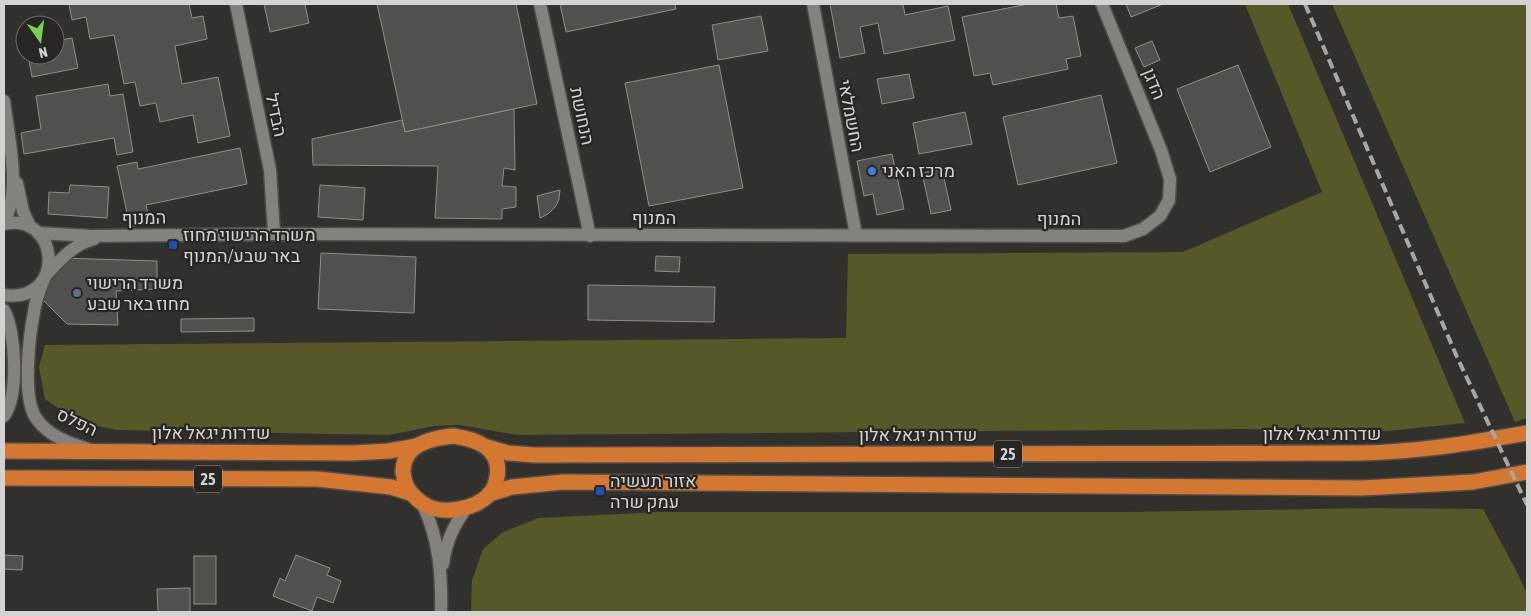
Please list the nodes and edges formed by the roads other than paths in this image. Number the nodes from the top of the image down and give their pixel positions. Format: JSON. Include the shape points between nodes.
{"nodes":[{"id":1,"x":236,"y":4,"type":"edge"},
{"id":2,"x":540,"y":4,"type":"edge"},
{"id":3,"x":813,"y":4,"type":"edge"},
{"id":4,"x":1102,"y":4,"type":"edge"},
{"id":5,"x":4,"y":101,"type":"edge"},
{"id":6,"x":11,"y":156,"type":"junction"},
{"id":7,"x":1170,"y":179,"type":"joint"},
{"id":8,"x":4,"y":223,"type":"edge"},
{"id":9,"x":34,"y":230,"type":"junction"},
{"id":10,"x":274,"y":234,"type":"junction"},
{"id":11,"x":856,"y":235,"type":"junction"},
{"id":12,"x":103,"y":236,"type":"junction"},
{"id":13,"x":590,"y":236,"type":"junction"},
{"id":14,"x":46,"y":276,"type":"junction"},
{"id":15,"x":4,"y":295,"type":"edge"},
{"id":16,"x":4,"y":310,"type":"edge"},
{"id":17,"x":4,"y":416,"type":"edge"},
{"id":18,"x":1527,"y":433,"type":"edge"},
{"id":19,"x":417,"y":446,"type":"junction"},
{"id":20,"x":487,"y":447,"type":"junction"},
{"id":21,"x":4,"y":451,"type":"edge"},
{"id":22,"x":98,"y":451,"type":"junction"},
{"id":23,"x":1527,"y":472,"type":"edge"},
{"id":24,"x":4,"y":478,"type":"edge"},
{"id":25,"x":410,"y":492,"type":"junction"},
{"id":26,"x":489,"y":494,"type":"junction"},
{"id":27,"x":422,"y":503,"type":"junction"},
{"id":28,"x":468,"y":506,"type":"junction"},
{"id":29,"x":442,"y":574,"type":"junction"},
{"id":30,"x":441,"y":612,"type":"edge"}],
"edges":[{"from":1,"to":10,"type":"street","name":"הבדיל","via":[[270,170]]},
{"from":2,"to":13,"type":"street","name":"הנחושת"},
{"from":3,"to":11,"type":"street","name":"החשמלאי"},
{"from":4,"to":7,"type":"street","name":"הדגן"},
{"from":5,"to":6,"type":"street"},
{"from":6,"to":8,"type":"street","via":[[14,176]]},
{"from":6,"to":9,"type":"street","via":[[23,211]]},
{"from":7,"to":11,"type":"street","name":"המנוף","via":[[1169,200],[1160,216],[1143,229],[1124,236]]},
{"from":8,"to":9,"type":"street","name":"המנוף","via":[[20,223]]},
{"from":9,"to":12,"type":"street","name":"המנוף"},
{"from":9,"to":14,"type":"street","via":[[48,248]]},
{"from":10,"to":12,"type":"street","name":"המנוף"},
{"from":10,"to":13,"type":"street","name":"המנוף"},
{"from":11,"to":13,"type":"street","name":"המנוף"},
{"from":12,"to":14,"type":"street","name":"המנוף","via":[[72,249]]},
{"from":14,"to":15,"type":"street","name":"המנוף","via":[[26,294]]},
{"from":14,"to":22,"type":"street","name":"הפלס","via":[[32,325],[28,363],[30,405],[35,417],[55,436]]},
{"from":16,"to":17,"type":"street","via":[[14,344],[12,393]]},
{"from":18,"to":20,"type":"highway","name":"שדרות יגאל אלון","number":"25","via":[[1399,452],[534,454],[508,453]]},
{"from":19,"to":20,"type":"highway","number":"25","via":[[433,438],[453,436],[468,438]]},
{"from":19,"to":22,"type":"highway","name":"שדרות יגאל אלון","number":"25","via":[[352,453]]},
{"from":19,"to":25,"type":"highway","via":[[403,465],[404,480]]},
{"from":20,"to":26,"type":"highway","via":[[496,457],[498,471]]},
{"from":21,"to":22,"type":"highway","name":"שדרות יגאל אלון","number":"25"},
{"from":23,"to":26,"type":"highway","number":"25","via":[[1473,482],[1362,488],[573,482],[538,483]]},
{"from":24,"to":25,"type":"highway","number":"25","via":[[317,480],[391,487]]},
{"from":25,"to":27,"type":"highway","number":"25"},
{"from":26,"to":28,"type":"highway","number":"25"},
{"from":27,"to":28,"type":"highway","number":"25","via":[[446,510]]},
{"from":27,"to":29,"type":"street","via":[[434,533]]},
{"from":28,"to":29,"type":"street","via":[[449,537]]},
{"from":29,"to":30,"type":"street"}]}
